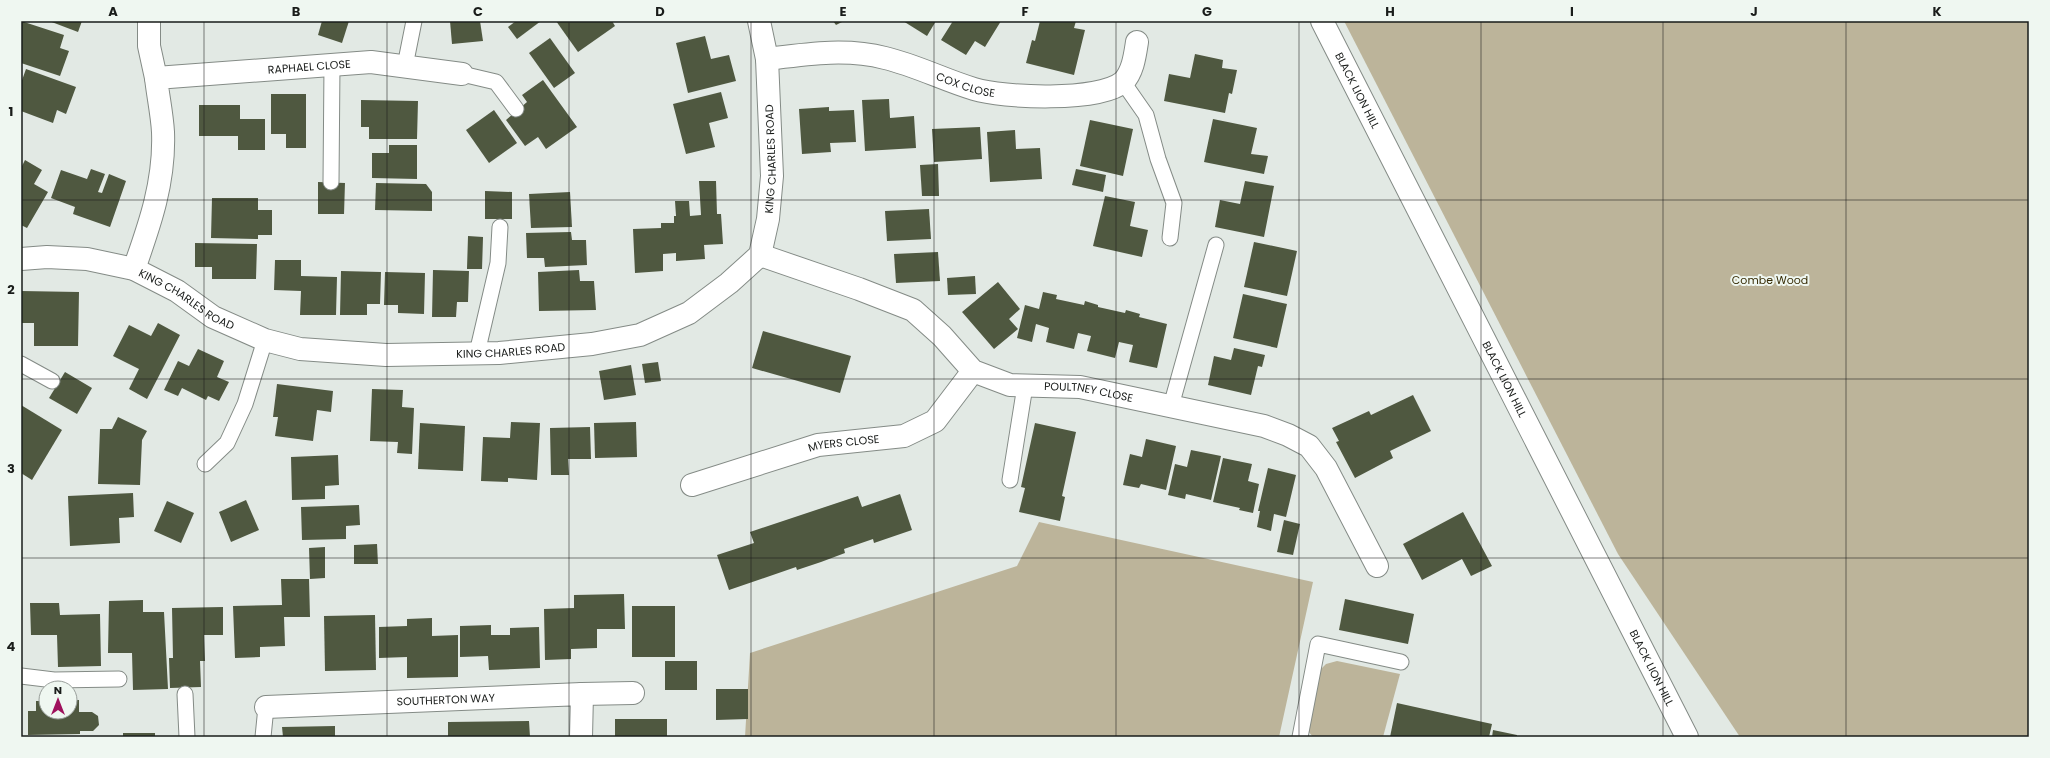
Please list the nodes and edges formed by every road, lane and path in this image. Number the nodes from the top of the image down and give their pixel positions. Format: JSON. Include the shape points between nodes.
{"nodes":[{"id":1,"x":149,"y":21,"type":"edge"},
{"id":2,"x":414,"y":21,"type":"edge"},
{"id":3,"x":759,"y":21,"type":"edge"},
{"id":4,"x":1322,"y":21,"type":"edge"},
{"id":5,"x":1137,"y":42,"type":"dead end"},
{"id":6,"x":767,"y":58,"type":"junction"},
{"id":7,"x":332,"y":65,"type":"junction"},
{"id":8,"x":405,"y":66,"type":"junction"},
{"id":9,"x":462,"y":74,"type":"joint"},
{"id":10,"x":156,"y":78,"type":"junction"},
{"id":11,"x":1123,"y":82,"type":"junction"},
{"id":12,"x":516,"y":108,"type":"dead end"},
{"id":13,"x":331,"y":182,"type":"dead end"},
{"id":14,"x":500,"y":227,"type":"dead end"},
{"id":15,"x":1170,"y":238,"type":"dead end"},
{"id":16,"x":1216,"y":245,"type":"dead end"},
{"id":17,"x":760,"y":255,"type":"junction"},
{"id":18,"x":21,"y":259,"type":"edge"},
{"id":19,"x":134,"y":269,"type":"junction"},
{"id":20,"x":265,"y":340,"type":"junction"},
{"id":21,"x":477,"y":352,"type":"junction"},
{"id":22,"x":21,"y":364,"type":"edge"},
{"id":23,"x":973,"y":370,"type":"junction"},
{"id":24,"x":52,"y":381,"type":"dead end"},
{"id":25,"x":1025,"y":386,"type":"junction"},
{"id":26,"x":1171,"y":406,"type":"junction"},
{"id":27,"x":205,"y":464,"type":"dead end"},
{"id":28,"x":1010,"y":480,"type":"dead end"},
{"id":29,"x":692,"y":485,"type":"dead end"},
{"id":30,"x":1377,"y":566,"type":"dead end"},
{"id":31,"x":1401,"y":662,"type":"dead end"},
{"id":32,"x":21,"y":676,"type":"edge"},
{"id":33,"x":119,"y":679,"type":"dead end"},
{"id":34,"x":632,"y":693,"type":"dead end"},
{"id":35,"x":185,"y":694,"type":"dead end"},
{"id":36,"x":582,"y":694,"type":"junction"},
{"id":37,"x":266,"y":707,"type":"joint"},
{"id":38,"x":187,"y":737,"type":"edge"},
{"id":39,"x":263,"y":737,"type":"edge"},
{"id":40,"x":581,"y":737,"type":"edge"},
{"id":41,"x":1300,"y":737,"type":"edge"},
{"id":42,"x":1686,"y":737,"type":"edge"}],
"edges":[{"from":1,"to":10,"type":"street","via":[[149,46]]},
{"from":2,"to":8,"type":"lane"},
{"from":3,"to":6,"type":"street","name":"KING CHARLES ROAD"},
{"from":4,"to":42,"type":"street","name":"BLACK LION HILL"},
{"from":5,"to":11,"type":"street","via":[[1133,64]]},
{"from":6,"to":11,"type":"street","name":"COX CLOSE","via":[[820,52],[853,52],[886,58],[975,89],[1009,96],[1047,96],[1102,91]]},
{"from":6,"to":17,"type":"street","name":"KING CHARLES ROAD","via":[[772,176],[768,219]]},
{"from":7,"to":8,"type":"street","name":"RAPHAEL CLOSE","via":[[370,62]]},
{"from":7,"to":10,"type":"street","name":"RAPHAEL CLOSE"},
{"from":7,"to":13,"type":"lane"},
{"from":8,"to":9,"type":"street","name":"RAPHAEL CLOSE"},
{"from":9,"to":12,"type":"lane","via":[[496,82]]},
{"from":10,"to":19,"type":"street","via":[[163,132],[162,166],[156,202]]},
{"from":11,"to":15,"type":"lane","via":[[1146,115],[1174,203]]},
{"from":14,"to":21,"type":"lane","via":[[498,263]]},
{"from":16,"to":26,"type":"lane"},
{"from":17,"to":21,"type":"street","name":"KING CHARLES ROAD","via":[[690,313],[640,335],[573,346]]},
{"from":17,"to":23,"type":"street","name":"POULTNEY CLOSE","via":[[913,310],[942,336]]},
{"from":18,"to":19,"type":"street","name":"KING CHARLES ROAD","via":[[87,259]]},
{"from":19,"to":20,"type":"street","name":"KING CHARLES ROAD","via":[[177,291],[213,317]]},
{"from":20,"to":21,"type":"street","name":"KING CHARLES ROAD","via":[[300,349],[386,355]]},
{"from":20,"to":27,"type":"lane","via":[[245,404],[227,443]]},
{"from":22,"to":24,"type":"lane"},
{"from":23,"to":25,"type":"street","name":"POULTNEY CLOSE","via":[[1010,385]]},
{"from":23,"to":29,"type":"street","name":"MYERS CLOSE","via":[[935,421],[904,436],[818,445]]},
{"from":25,"to":26,"type":"street","name":"POULTNEY CLOSE","via":[[1080,387]]},
{"from":25,"to":28,"type":"lane"},
{"from":26,"to":30,"type":"street","name":"POULTNEY CLOSE","via":[[1264,426],[1309,446],[1326,468]]},
{"from":31,"to":41,"type":"lane","via":[[1318,644]]},
{"from":32,"to":33,"type":"lane","via":[[54,680]]},
{"from":34,"to":36,"type":"street","name":"SOUTHERTON WAY"},
{"from":35,"to":38,"type":"lane"},
{"from":36,"to":37,"type":"street","name":"SOUTHERTON WAY"},
{"from":36,"to":40,"type":"street"},
{"from":37,"to":39,"type":"lane"}]}
